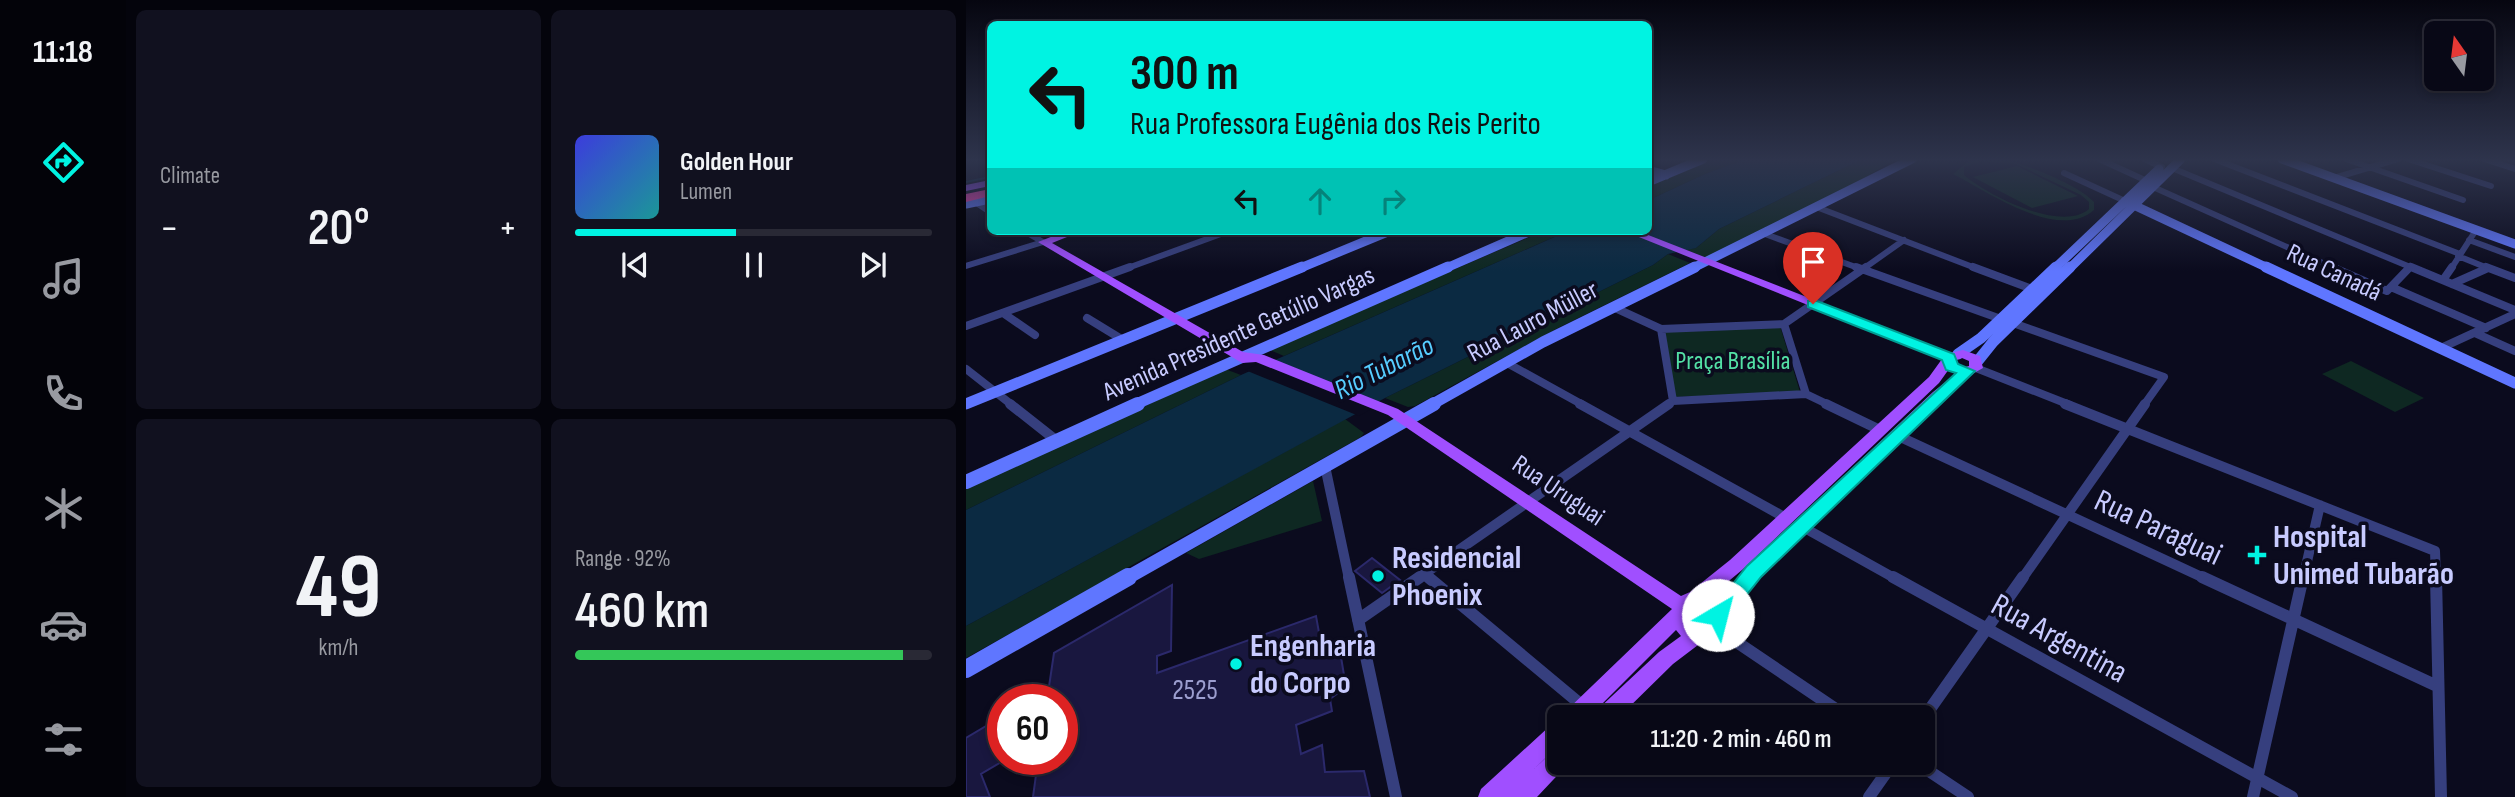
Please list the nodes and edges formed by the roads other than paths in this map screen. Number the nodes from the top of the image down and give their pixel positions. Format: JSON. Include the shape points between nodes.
{"nodes":[{"id":1,"x":1841,"y":196,"type":"edge"},
{"id":2,"x":2114,"y":196,"type":"edge"},
{"id":3,"x":2137,"y":196,"type":"edge"},
{"id":4,"x":2178,"y":196,"type":"edge"},
{"id":5,"x":2242,"y":196,"type":"edge"},
{"id":6,"x":2309,"y":196,"type":"edge"},
{"id":7,"x":2384,"y":196,"type":"edge"},
{"id":8,"x":2452,"y":196,"type":"edge"},
{"id":9,"x":968,"y":197,"type":"edge"},
{"id":10,"x":987,"y":200,"type":"edge"},
{"id":11,"x":2463,"y":200,"type":"dead end"},
{"id":12,"x":2129,"y":203,"type":"junction"},
{"id":13,"x":1819,"y":208,"type":"junction"},
{"id":14,"x":987,"y":210,"type":"edge"},
{"id":15,"x":2476,"y":230,"type":"junction"},
{"id":16,"x":1765,"y":234,"type":"junction"},
{"id":17,"x":1031,"y":235,"type":"edge"},
{"id":18,"x":1065,"y":235,"type":"edge"},
{"id":19,"x":1218,"y":235,"type":"edge"},
{"id":20,"x":1380,"y":235,"type":"edge"},
{"id":21,"x":1522,"y":235,"type":"edge"},
{"id":22,"x":1639,"y":235,"type":"edge"},
{"id":23,"x":1904,"y":240,"type":"junction"},
{"id":24,"x":2469,"y":240,"type":"junction"},
{"id":25,"x":1043,"y":242,"type":"junction"},
{"id":26,"x":2515,"y":244,"type":"edge"},
{"id":27,"x":2076,"y":248,"type":"junction"},
{"id":28,"x":2087,"y":251,"type":"junction"},
{"id":29,"x":2459,"y":255,"type":"junction"},
{"id":30,"x":2515,"y":257,"type":"edge"},
{"id":31,"x":1702,"y":260,"type":"junction"},
{"id":32,"x":966,"y":266,"type":"edge"},
{"id":33,"x":2410,"y":267,"type":"junction"},
{"id":34,"x":2488,"y":268,"type":"junction"},
{"id":35,"x":1862,"y":269,"type":"junction"},
{"id":36,"x":1103,"y":276,"type":"junction"},
{"id":37,"x":2515,"y":278,"type":"edge"},
{"id":38,"x":2443,"y":280,"type":"junction"},
{"id":39,"x":2452,"y":284,"type":"junction"},
{"id":40,"x":2032,"y":289,"type":"junction"},
{"id":41,"x":2389,"y":289,"type":"junction"},
{"id":42,"x":1813,"y":304,"type":"junction"},
{"id":43,"x":1613,"y":307,"type":"junction"},
{"id":44,"x":2514,"y":309,"type":"edge"},
{"id":45,"x":1003,"y":313,"type":"junction"},
{"id":46,"x":1087,"y":318,"type":"dead end"},
{"id":47,"x":1176,"y":318,"type":"junction"},
{"id":48,"x":2001,"y":318,"type":"junction"},
{"id":49,"x":2013,"y":323,"type":"junction"},
{"id":50,"x":1783,"y":324,"type":"junction"},
{"id":51,"x":966,"y":326,"type":"edge"},
{"id":52,"x":2486,"y":328,"type":"junction"},
{"id":53,"x":1661,"y":329,"type":"junction"},
{"id":54,"x":2474,"y":333,"type":"junction"},
{"id":55,"x":1035,"y":335,"type":"dead end"},
{"id":56,"x":1123,"y":340,"type":"junction"},
{"id":57,"x":2441,"y":348,"type":"junction"},
{"id":58,"x":2515,"y":351,"type":"edge"},
{"id":59,"x":1951,"y":358,"type":"junction"},
{"id":60,"x":1250,"y":359,"type":"junction"},
{"id":61,"x":1507,"y":363,"type":"junction"},
{"id":62,"x":1974,"y":367,"type":"junction"},
{"id":63,"x":966,"y":369,"type":"edge"},
{"id":64,"x":2515,"y":383,"type":"edge"},
{"id":65,"x":995,"y":392,"type":"junction"},
{"id":66,"x":1806,"y":394,"type":"junction"},
{"id":67,"x":1673,"y":401,"type":"junction"},
{"id":68,"x":966,"y":404,"type":"edge"},
{"id":69,"x":1394,"y":417,"type":"junction"},
{"id":70,"x":2127,"y":428,"type":"junction"},
{"id":71,"x":1630,"y":431,"type":"junction"},
{"id":72,"x":1888,"y":433,"type":"junction"},
{"id":73,"x":1057,"y":441,"type":"junction"},
{"id":74,"x":1325,"y":466,"type":"junction"},
{"id":75,"x":966,"y":482,"type":"edge"},
{"id":76,"x":1527,"y":502,"type":"junction"},
{"id":77,"x":2320,"y":505,"type":"junction"},
{"id":78,"x":2067,"y":514,"type":"junction"},
{"id":79,"x":1793,"y":522,"type":"junction"},
{"id":80,"x":1424,"y":574,"type":"junction"},
{"id":81,"x":1684,"y":608,"type":"junction"},
{"id":82,"x":1358,"y":620,"type":"junction"},
{"id":83,"x":2294,"y":620,"type":"junction"},
{"id":84,"x":1710,"y":625,"type":"junction"},
{"id":85,"x":1986,"y":629,"type":"junction"},
{"id":86,"x":966,"y":669,"type":"edge"},
{"id":87,"x":2437,"y":686,"type":"junction"},
{"id":88,"x":1571,"y":705,"type":"edge"},
{"id":89,"x":1586,"y":705,"type":"edge"},
{"id":90,"x":1617,"y":705,"type":"edge"},
{"id":91,"x":1830,"y":705,"type":"edge"},
{"id":92,"x":1933,"y":705,"type":"edge"},
{"id":93,"x":1547,"y":742,"type":"edge"},
{"id":94,"x":1528,"y":760,"type":"junction"},
{"id":95,"x":1547,"y":772,"type":"edge"},
{"id":96,"x":1885,"y":775,"type":"edge"},
{"id":97,"x":1935,"y":775,"type":"edge"},
{"id":98,"x":2257,"y":779,"type":"junction"},
{"id":99,"x":1396,"y":797,"type":"edge"},
{"id":100,"x":1489,"y":797,"type":"edge"},
{"id":101,"x":1505,"y":797,"type":"edge"},
{"id":102,"x":1521,"y":797,"type":"edge"},
{"id":103,"x":1869,"y":797,"type":"edge"},
{"id":104,"x":1968,"y":797,"type":"edge"},
{"id":105,"x":2253,"y":797,"type":"edge"},
{"id":106,"x":2292,"y":797,"type":"edge"},
{"id":107,"x":2441,"y":797,"type":"edge"}],
"edges":[{"from":1,"to":13,"type":"main road","name":"Rua Lauro Müller"},
{"from":2,"to":12,"type":"street"},
{"from":3,"to":12,"type":"main road"},
{"from":4,"to":41,"type":"street"},
{"from":5,"to":33,"type":"street"},
{"from":6,"to":29,"type":"street"},
{"from":7,"to":15,"type":"main road"},
{"from":8,"to":11,"type":"street"},
{"from":9,"to":10,"type":"main road"},
{"from":9,"to":14,"type":"street"},
{"from":12,"to":27,"type":"main road"},
{"from":12,"to":28,"type":"main road"},
{"from":12,"to":57,"type":"street","name":"Rua Canadá"},
{"from":13,"to":16,"type":"main road","name":"Rua Lauro Müller"},
{"from":13,"to":23,"type":"street"},
{"from":15,"to":24,"type":"street"},
{"from":15,"to":26,"type":"main road"},
{"from":16,"to":31,"type":"main road","name":"Rua Lauro Müller"},
{"from":16,"to":35,"type":"street"},
{"from":17,"to":25,"type":"street"},
{"from":18,"to":25,"type":"main road"},
{"from":19,"to":36,"type":"street"},
{"from":20,"to":47,"type":"main road"},
{"from":21,"to":60,"type":"main road","name":"Avenida Presidente Getúlio Vargas"},
{"from":22,"to":31,"type":"main road"},
{"from":23,"to":35,"type":"street"},
{"from":23,"to":40,"type":"street"},
{"from":24,"to":29,"type":"street"},
{"from":24,"to":30,"type":"street"},
{"from":25,"to":32,"type":"street"},
{"from":25,"to":36,"type":"main road","name":"Rua Uruguai"},
{"from":27,"to":28,"type":"main road"},
{"from":27,"to":40,"type":"main road"},
{"from":28,"to":49,"type":"main road"},
{"from":29,"to":34,"type":"street"},
{"from":29,"to":38,"type":"street"},
{"from":31,"to":42,"type":"main road"},
{"from":31,"to":43,"type":"main road","name":"Rua Lauro Müller"},
{"from":33,"to":38,"type":"street"},
{"from":33,"to":41,"type":"street"},
{"from":34,"to":37,"type":"street"},
{"from":34,"to":39,"type":"street"},
{"from":35,"to":42,"type":"street"},
{"from":35,"to":48,"type":"street"},
{"from":36,"to":45,"type":"street"},
{"from":36,"to":47,"type":"main road","name":"Rua Uruguai"},
{"from":38,"to":39,"type":"street"},
{"from":39,"to":44,"type":"street"},
{"from":40,"to":48,"type":"main road"},
{"from":41,"to":52,"type":"street"},
{"from":42,"to":50,"type":"street"},
{"from":42,"to":59,"type":"main road"},
{"from":43,"to":53,"type":"street"},
{"from":43,"to":61,"type":"main road","name":"Rua Lauro Müller"},
{"from":44,"to":52,"type":"street"},
{"from":45,"to":51,"type":"street"},
{"from":45,"to":55,"type":"street"},
{"from":46,"to":56,"type":"street"},
{"from":47,"to":56,"type":"main road"},
{"from":47,"to":60,"type":"main road","name":"Rua Uruguai"},
{"from":48,"to":59,"type":"main road"},
{"from":49,"to":62,"type":"main road"},
{"from":49,"to":70,"type":"street","via":[[2164,377]]},
{"from":50,"to":53,"type":"street"},
{"from":50,"to":66,"type":"street"},
{"from":52,"to":54,"type":"street"},
{"from":53,"to":67,"type":"street"},
{"from":54,"to":57,"type":"street"},
{"from":54,"to":58,"type":"street"},
{"from":56,"to":65,"type":"main road"},
{"from":57,"to":64,"type":"street","name":"Rua Canadá"},
{"from":59,"to":62,"type":"main road","via":[[1955,369]]},
{"from":59,"to":72,"type":"main road"},
{"from":60,"to":69,"type":"main road","name":"Rua Uruguai"},
{"from":60,"to":73,"type":"main road","name":"Avenida Presidente Getúlio Vargas"},
{"from":61,"to":69,"type":"main road","name":"Rua Lauro Müller"},
{"from":61,"to":71,"type":"street","name":"Rua Argentina"},
{"from":62,"to":70,"type":"street"},
{"from":62,"to":72,"type":"main road"},
{"from":63,"to":65,"type":"street"},
{"from":65,"to":68,"type":"main road"},
{"from":65,"to":73,"type":"street"},
{"from":66,"to":67,"type":"street"},
{"from":66,"to":72,"type":"street","name":"Rua Paraguai"},
{"from":67,"to":71,"type":"street"},
{"from":69,"to":74,"type":"main road","name":"Rua Lauro Müller"},
{"from":69,"to":76,"type":"main road","name":"Rua Uruguai"},
{"from":70,"to":77,"type":"street"},
{"from":70,"to":78,"type":"street"},
{"from":71,"to":76,"type":"street"},
{"from":71,"to":79,"type":"street","name":"Rua Argentina"},
{"from":72,"to":78,"type":"street","name":"Rua Paraguai"},
{"from":72,"to":79,"type":"main road"},
{"from":73,"to":75,"type":"main road","name":"Avenida Presidente Getúlio Vargas"},
{"from":74,"to":82,"type":"street"},
{"from":74,"to":86,"type":"main road","name":"Rua Lauro Müller"},
{"from":76,"to":80,"type":"street"},
{"from":76,"to":81,"type":"main road","name":"Rua Uruguai"},
{"from":77,"to":83,"type":"street"},
{"from":77,"to":87,"type":"street","via":[[2435,551]]},
{"from":78,"to":83,"type":"street","name":"Rua Paraguai"},
{"from":78,"to":85,"type":"street"},
{"from":79,"to":81,"type":"main road"},
{"from":79,"to":84,"type":"main road"},
{"from":79,"to":85,"type":"street","name":"Rua Argentina"},
{"from":80,"to":82,"type":"street"},
{"from":80,"to":88,"type":"street"},
{"from":81,"to":84,"type":"main road","via":[[1682,627]]},
{"from":81,"to":84,"type":"main road","via":[[1709,602]]},
{"from":81,"to":89,"type":"main road"},
{"from":82,"to":99,"type":"street"},
{"from":83,"to":87,"type":"street","name":"Rua Paraguai"},
{"from":83,"to":98,"type":"street"},
{"from":84,"to":90,"type":"main road","via":[[1666,658]]},
{"from":84,"to":91,"type":"street"},
{"from":85,"to":92,"type":"street"},
{"from":85,"to":98,"type":"street","name":"Rua Argentina"},
{"from":87,"to":107,"type":"street"},
{"from":93,"to":94,"type":"main road"},
{"from":94,"to":100,"type":"main road"},
{"from":94,"to":101,"type":"main road","via":[[1526,774]]},
{"from":95,"to":102,"type":"main road"},
{"from":96,"to":103,"type":"street"},
{"from":97,"to":104,"type":"street"},
{"from":98,"to":105,"type":"street"},
{"from":98,"to":106,"type":"street","name":"Rua Argentina"}]}
